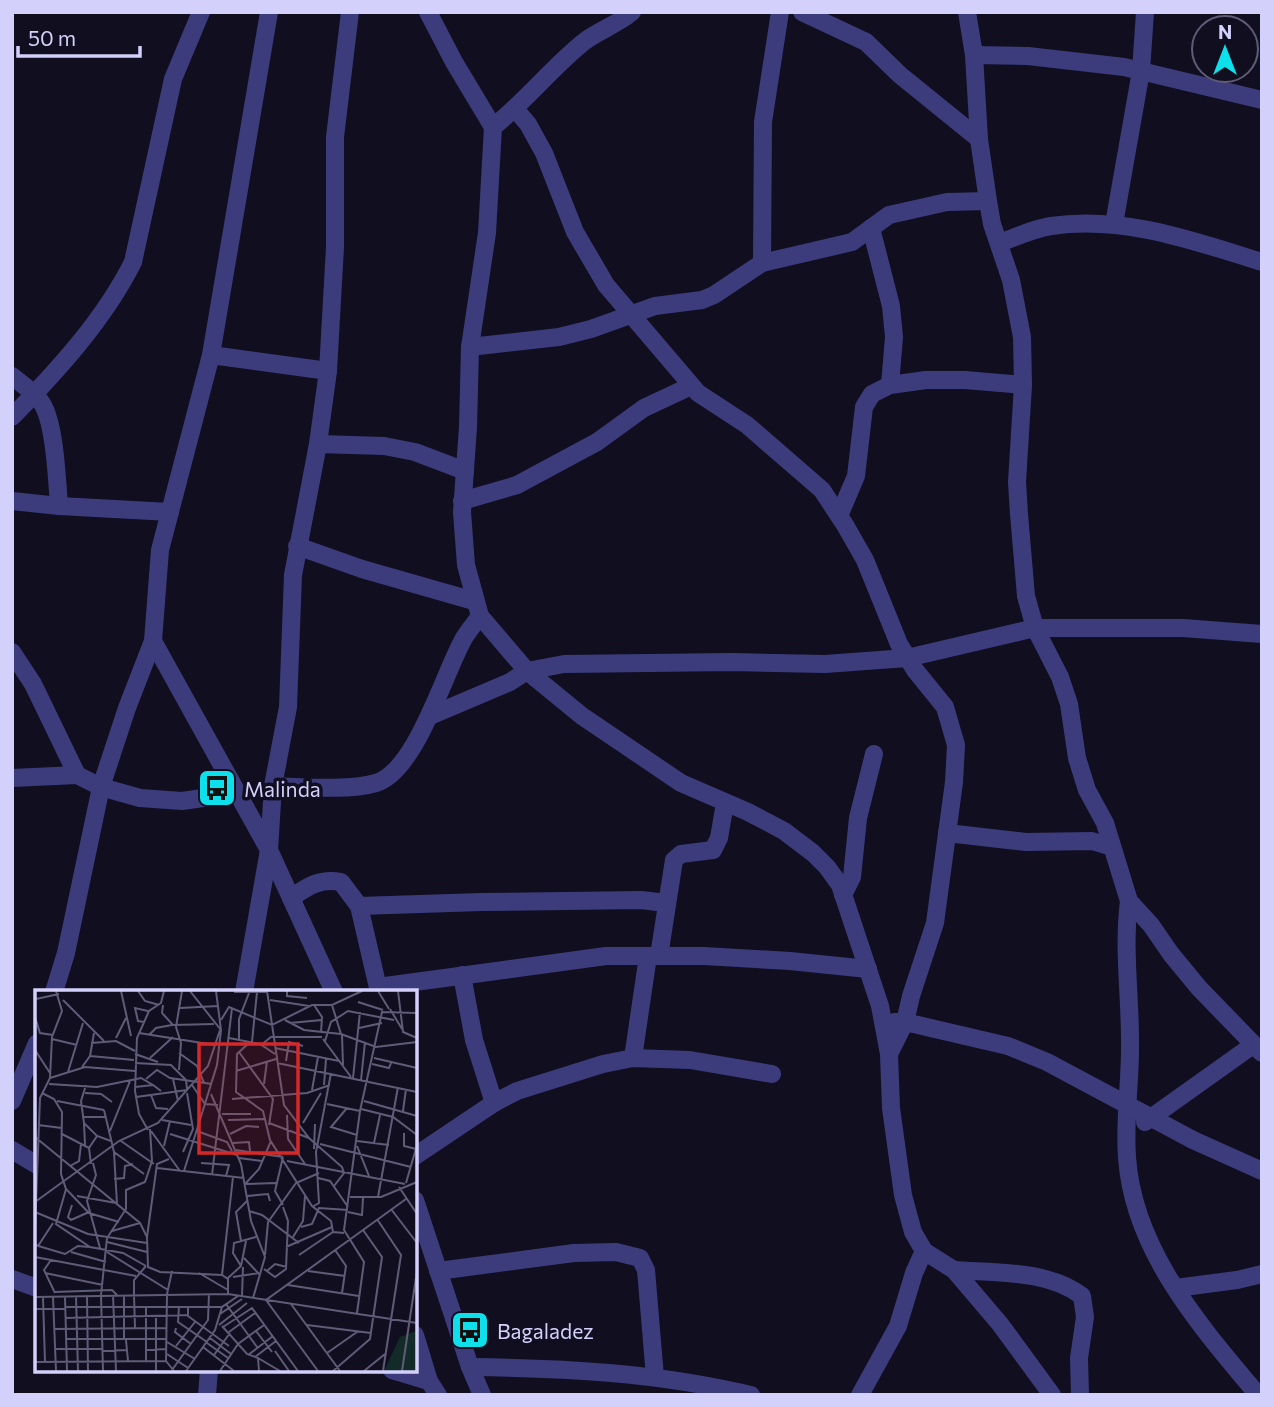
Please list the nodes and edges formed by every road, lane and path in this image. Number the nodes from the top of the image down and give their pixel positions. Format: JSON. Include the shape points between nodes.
{"nodes":[{"id":1,"x":199,"y":12,"type":"edge"},
{"id":2,"x":269,"y":12,"type":"edge"},
{"id":3,"x":350,"y":12,"type":"edge"},
{"id":4,"x":428,"y":12,"type":"edge"},
{"id":5,"x":632,"y":12,"type":"edge"},
{"id":6,"x":780,"y":12,"type":"edge"},
{"id":7,"x":802,"y":12,"type":"edge"},
{"id":8,"x":967,"y":12,"type":"edge"},
{"id":9,"x":1145,"y":12,"type":"edge"},
{"id":10,"x":974,"y":55,"type":"junction"},
{"id":11,"x":1141,"y":71,"type":"junction"},
{"id":12,"x":1262,"y":100,"type":"edge"},
{"id":13,"x":516,"y":110,"type":"junction"},
{"id":14,"x":493,"y":127,"type":"junction"},
{"id":15,"x":979,"y":139,"type":"junction"},
{"id":16,"x":988,"y":201,"type":"junction"},
{"id":17,"x":1114,"y":224,"type":"junction"},
{"id":18,"x":871,"y":228,"type":"junction"},
{"id":19,"x":1000,"y":243,"type":"junction"},
{"id":20,"x":1262,"y":262,"type":"edge"},
{"id":21,"x":762,"y":263,"type":"junction"},
{"id":22,"x":629,"y":314,"type":"junction"},
{"id":23,"x":470,"y":347,"type":"junction"},
{"id":24,"x":211,"y":355,"type":"junction"},
{"id":25,"x":328,"y":370,"type":"junction"},
{"id":26,"x":12,"y":376,"type":"edge"},
{"id":27,"x":890,"y":385,"type":"junction"},
{"id":28,"x":1023,"y":385,"type":"junction"},
{"id":29,"x":691,"y":386,"type":"junction"},
{"id":30,"x":34,"y":395,"type":"junction"},
{"id":31,"x":12,"y":417,"type":"edge"},
{"id":32,"x":318,"y":444,"type":"junction"},
{"id":33,"x":465,"y":471,"type":"junction"},
{"id":34,"x":12,"y":500,"type":"edge"},
{"id":35,"x":462,"y":501,"type":"junction"},
{"id":36,"x":59,"y":506,"type":"junction"},
{"id":37,"x":170,"y":512,"type":"junction"},
{"id":38,"x":839,"y":516,"type":"junction"},
{"id":39,"x":297,"y":546,"type":"junction"},
{"id":40,"x":477,"y":609,"type":"junction"},
{"id":41,"x":1035,"y":628,"type":"junction"},
{"id":42,"x":1262,"y":634,"type":"edge"},
{"id":43,"x":153,"y":641,"type":"junction"},
{"id":44,"x":12,"y":652,"type":"edge"},
{"id":45,"x":907,"y":658,"type":"junction"},
{"id":46,"x":527,"y":671,"type":"junction"},
{"id":47,"x":430,"y":716,"type":"junction"},
{"id":48,"x":874,"y":754,"type":"dead end"},
{"id":49,"x":77,"y":775,"type":"junction"},
{"id":50,"x":12,"y":778,"type":"edge"},
{"id":51,"x":273,"y":786,"type":"junction"},
{"id":52,"x":101,"y":787,"type":"junction"},
{"id":53,"x":238,"y":793,"type":"junction"},
{"id":54,"x":724,"y":803,"type":"junction"},
{"id":55,"x":947,"y":833,"type":"junction"},
{"id":56,"x":1112,"y":846,"type":"junction"},
{"id":57,"x":269,"y":850,"type":"junction"},
{"id":58,"x":843,"y":895,"type":"junction"},
{"id":59,"x":291,"y":898,"type":"junction"},
{"id":60,"x":1129,"y":901,"type":"junction"},
{"id":61,"x":666,"y":903,"type":"junction"},
{"id":62,"x":359,"y":906,"type":"junction"},
{"id":63,"x":653,"y":956,"type":"junction"},
{"id":64,"x":868,"y":969,"type":"junction"},
{"id":65,"x":462,"y":975,"type":"junction"},
{"id":66,"x":55,"y":990,"type":"edge"},
{"id":67,"x":244,"y":990,"type":"edge"},
{"id":68,"x":333,"y":990,"type":"edge"},
{"id":69,"x":379,"y":990,"type":"edge"},
{"id":70,"x":883,"y":1022,"type":"junction"},
{"id":71,"x":905,"y":1022,"type":"junction"},
{"id":72,"x":35,"y":1048,"type":"edge"},
{"id":73,"x":1257,"y":1049,"type":"edge"},
{"id":74,"x":889,"y":1054,"type":"junction"},
{"id":75,"x":633,"y":1058,"type":"junction"},
{"id":76,"x":772,"y":1074,"type":"dead end"},
{"id":77,"x":12,"y":1101,"type":"edge"},
{"id":78,"x":494,"y":1103,"type":"junction"},
{"id":79,"x":1129,"y":1105,"type":"junction"},
{"id":80,"x":1151,"y":1118,"type":"junction"},
{"id":81,"x":1127,"y":1133,"type":"junction"},
{"id":82,"x":12,"y":1150,"type":"edge"},
{"id":83,"x":416,"y":1155,"type":"edge"},
{"id":84,"x":35,"y":1164,"type":"edge"},
{"id":85,"x":1262,"y":1171,"type":"edge"},
{"id":86,"x":416,"y":1203,"type":"edge"},
{"id":87,"x":924,"y":1251,"type":"junction"},
{"id":88,"x":954,"y":1270,"type":"junction"},
{"id":89,"x":439,"y":1272,"type":"junction"},
{"id":90,"x":1262,"y":1274,"type":"edge"},
{"id":91,"x":12,"y":1279,"type":"edge"},
{"id":92,"x":1176,"y":1287,"type":"junction"},
{"id":93,"x":35,"y":1288,"type":"edge"},
{"id":94,"x":416,"y":1338,"type":"edge"},
{"id":95,"x":470,"y":1367,"type":"junction"},
{"id":96,"x":209,"y":1372,"type":"edge"},
{"id":97,"x":397,"y":1372,"type":"edge"},
{"id":98,"x":655,"y":1377,"type":"junction"},
{"id":99,"x":433,"y":1388,"type":"edge"},
{"id":100,"x":207,"y":1395,"type":"edge"},
{"id":101,"x":482,"y":1395,"type":"edge"},
{"id":102,"x":751,"y":1395,"type":"edge"},
{"id":103,"x":860,"y":1395,"type":"edge"},
{"id":104,"x":1052,"y":1395,"type":"edge"},
{"id":105,"x":1080,"y":1395,"type":"edge"},
{"id":106,"x":1258,"y":1395,"type":"edge"}],
"edges":[{"from":1,"to":30,"type":"street","via":[[173,79],[133,262],[106,308]]},
{"from":2,"to":24,"type":"street"},
{"from":3,"to":25,"type":"street","via":[[335,137]]},
{"from":4,"to":14,"type":"street"},
{"from":5,"to":13,"type":"street","via":[[586,40]]},
{"from":6,"to":21,"type":"street","via":[[763,122]]},
{"from":7,"to":15,"type":"street","via":[[866,41]]},
{"from":8,"to":10,"type":"street"},
{"from":9,"to":11,"type":"street"},
{"from":10,"to":11,"type":"street","via":[[1080,61]]},
{"from":10,"to":15,"type":"street"},
{"from":11,"to":12,"type":"street"},
{"from":11,"to":17,"type":"street"},
{"from":13,"to":14,"type":"street"},
{"from":13,"to":22,"type":"street","via":[[544,153],[575,232]]},
{"from":14,"to":23,"type":"street","via":[[487,233]]},
{"from":15,"to":16,"type":"street"},
{"from":16,"to":18,"type":"street","via":[[947,202],[889,215]]},
{"from":16,"to":19,"type":"street"},
{"from":17,"to":19,"type":"street","via":[[1049,226]]},
{"from":17,"to":20,"type":"street","via":[[1176,236]]},
{"from":18,"to":21,"type":"street","via":[[852,242]]},
{"from":18,"to":27,"type":"street","via":[[891,306]]},
{"from":19,"to":28,"type":"street","via":[[1023,337]]},
{"from":21,"to":22,"type":"street","via":[[702,300]]},
{"from":22,"to":23,"type":"street","via":[[559,337]]},
{"from":22,"to":29,"type":"street"},
{"from":23,"to":33,"type":"street"},
{"from":24,"to":25,"type":"street"},
{"from":24,"to":37,"type":"street"},
{"from":25,"to":32,"type":"street"},
{"from":26,"to":30,"type":"street"},
{"from":27,"to":28,"type":"street","via":[[926,380]]},
{"from":27,"to":38,"type":"street","via":[[872,394],[864,408],[856,476]]},
{"from":28,"to":41,"type":"street","via":[[1018,514],[1026,596]]},
{"from":29,"to":35,"type":"street","via":[[644,408],[597,442],[517,485]]},
{"from":29,"to":38,"type":"street","via":[[747,425],[822,490]]},
{"from":30,"to":31,"type":"street"},
{"from":30,"to":36,"type":"street","via":[[46,411]]},
{"from":32,"to":33,"type":"street","via":[[384,446]]},
{"from":32,"to":39,"type":"street"},
{"from":33,"to":35,"type":"street"},
{"from":34,"to":36,"type":"street"},
{"from":35,"to":40,"type":"street","via":[[466,565]]},
{"from":36,"to":37,"type":"street"},
{"from":37,"to":43,"type":"street","via":[[160,550]]},
{"from":38,"to":45,"type":"street","via":[[865,560]]},
{"from":39,"to":40,"type":"street"},
{"from":39,"to":51,"type":"street","via":[[288,707]]},
{"from":40,"to":46,"type":"street"},
{"from":40,"to":47,"type":"street"},
{"from":41,"to":42,"type":"street","via":[[1183,628]]},
{"from":41,"to":45,"type":"street"},
{"from":41,"to":56,"type":"street","via":[[1060,677],[1077,758]]},
{"from":43,"to":52,"type":"street"},
{"from":43,"to":53,"type":"street"},
{"from":44,"to":49,"type":"street","via":[[33,684]]},
{"from":45,"to":46,"type":"street","via":[[825,664],[564,664]]},
{"from":45,"to":55,"type":"street","via":[[945,707],[953,728],[954,782]]},
{"from":46,"to":47,"type":"street"},
{"from":46,"to":54,"type":"street","via":[[626,748],[681,783]]},
{"from":47,"to":51,"type":"street","via":[[392,775],[376,783]]},
{"from":48,"to":58,"type":"street","via":[[858,818],[852,877]]},
{"from":49,"to":50,"type":"street"},
{"from":49,"to":52,"type":"street"},
{"from":51,"to":57,"type":"street"},
{"from":52,"to":53,"type":"street","via":[[140,798],[182,801]]},
{"from":52,"to":66,"type":"street"},
{"from":53,"to":57,"type":"street"},
{"from":54,"to":58,"type":"street","via":[[784,831],[813,853]]},
{"from":54,"to":61,"type":"street","via":[[713,850],[681,854],[674,860]]},
{"from":55,"to":56,"type":"street"},
{"from":55,"to":71,"type":"street","via":[[935,923]]},
{"from":56,"to":60,"type":"street"},
{"from":57,"to":59,"type":"street"},
{"from":57,"to":67,"type":"street"},
{"from":58,"to":64,"type":"street"},
{"from":59,"to":62,"type":"street","via":[[325,879],[341,882]]},
{"from":59,"to":68,"type":"street"},
{"from":60,"to":73,"type":"street","via":[[1199,988]]},
{"from":60,"to":79,"type":"street"},
{"from":61,"to":62,"type":"street"},
{"from":61,"to":63,"type":"street"},
{"from":62,"to":69,"type":"street"},
{"from":63,"to":64,"type":"street"},
{"from":63,"to":65,"type":"street","via":[[606,956]]},
{"from":63,"to":75,"type":"street"},
{"from":64,"to":70,"type":"street"},
{"from":65,"to":69,"type":"street"},
{"from":65,"to":78,"type":"street","via":[[474,1040]]},
{"from":70,"to":71,"type":"street"},
{"from":70,"to":74,"type":"street"},
{"from":71,"to":74,"type":"street"},
{"from":71,"to":79,"type":"street","via":[[1008,1046]]},
{"from":72,"to":77,"type":"street"},
{"from":73,"to":80,"type":"street"},
{"from":74,"to":87,"type":"street","via":[[903,1195],[913,1232]]},
{"from":75,"to":76,"type":"street","via":[[690,1060]]},
{"from":75,"to":78,"type":"street","via":[[517,1091]]},
{"from":78,"to":83,"type":"street"},
{"from":79,"to":80,"type":"street"},
{"from":79,"to":81,"type":"street"},
{"from":80,"to":81,"type":"street"},
{"from":80,"to":85,"type":"street"},
{"from":81,"to":92,"type":"street","via":[[1130,1180],[1140,1220]]},
{"from":82,"to":84,"type":"street"},
{"from":86,"to":89,"type":"street"},
{"from":87,"to":88,"type":"street"},
{"from":87,"to":103,"type":"street","via":[[898,1326]]},
{"from":88,"to":104,"type":"street"},
{"from":88,"to":105,"type":"street","via":[[1016,1274],[1066,1284],[1082,1296]]},
{"from":89,"to":95,"type":"street"},
{"from":89,"to":98,"type":"street","via":[[574,1253],[616,1252],[640,1258],[646,1270]]},
{"from":90,"to":92,"type":"street"},
{"from":91,"to":93,"type":"street"},
{"from":92,"to":106,"type":"street","via":[[1196,1320]]},
{"from":94,"to":99,"type":"street"},
{"from":95,"to":98,"type":"street"},
{"from":95,"to":101,"type":"street"},
{"from":96,"to":100,"type":"street"},
{"from":97,"to":99,"type":"street"},
{"from":98,"to":102,"type":"street"}]}
